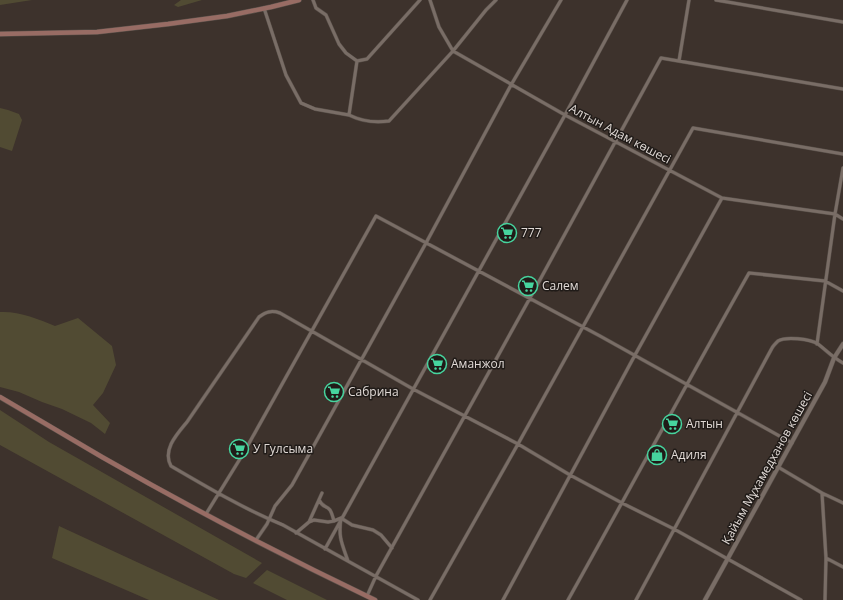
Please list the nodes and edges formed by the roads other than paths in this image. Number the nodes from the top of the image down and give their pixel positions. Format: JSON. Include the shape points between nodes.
{"nodes":[{"id":1,"x":299,"y":0,"type":"edge"},
{"id":2,"x":313,"y":0,"type":"edge"},
{"id":3,"x":420,"y":0,"type":"edge"},
{"id":4,"x":430,"y":0,"type":"edge"},
{"id":5,"x":496,"y":0,"type":"edge"},
{"id":6,"x":562,"y":0,"type":"edge"},
{"id":7,"x":627,"y":0,"type":"edge"},
{"id":8,"x":689,"y":0,"type":"edge"},
{"id":9,"x":716,"y":0,"type":"edge"},
{"id":10,"x":264,"y":8,"type":"junction"},
{"id":11,"x":843,"y":22,"type":"edge"},
{"id":12,"x":0,"y":34,"type":"edge"},
{"id":13,"x":453,"y":51,"type":"junction"},
{"id":14,"x":357,"y":61,"type":"junction"},
{"id":15,"x":679,"y":61,"type":"junction"},
{"id":16,"x":511,"y":85,"type":"junction"},
{"id":17,"x":843,"y":89,"type":"edge"},
{"id":18,"x":349,"y":115,"type":"junction"},
{"id":19,"x":564,"y":115,"type":"junction"},
{"id":20,"x":615,"y":142,"type":"junction"},
{"id":21,"x":843,"y":154,"type":"edge"},
{"id":22,"x":843,"y":168,"type":"edge"},
{"id":23,"x":669,"y":170,"type":"junction"},
{"id":24,"x":722,"y":198,"type":"junction"},
{"id":25,"x":835,"y":214,"type":"junction"},
{"id":26,"x":843,"y":219,"type":"edge"},
{"id":27,"x":426,"y":243,"type":"junction"},
{"id":28,"x":478,"y":271,"type":"junction"},
{"id":29,"x":825,"y":281,"type":"junction"},
{"id":30,"x":843,"y":291,"type":"edge"},
{"id":31,"x":530,"y":298,"type":"junction"},
{"id":32,"x":583,"y":326,"type":"junction"},
{"id":33,"x":312,"y":330,"type":"junction"},
{"id":34,"x":817,"y":344,"type":"junction"},
{"id":35,"x":843,"y":344,"type":"edge"},
{"id":36,"x":635,"y":355,"type":"junction"},
{"id":37,"x":834,"y":358,"type":"junction"},
{"id":38,"x":362,"y":360,"type":"junction"},
{"id":39,"x":843,"y":363,"type":"edge"},
{"id":40,"x":687,"y":384,"type":"junction"},
{"id":41,"x":413,"y":390,"type":"junction"},
{"id":42,"x":0,"y":397,"type":"edge"},
{"id":43,"x":737,"y":412,"type":"junction"},
{"id":44,"x":465,"y":417,"type":"junction"},
{"id":45,"x":792,"y":443,"type":"junction"},
{"id":46,"x":518,"y":444,"type":"junction"},
{"id":47,"x":778,"y":467,"type":"junction"},
{"id":48,"x":570,"y":475,"type":"junction"},
{"id":49,"x":322,"y":493,"type":"dead end"},
{"id":50,"x":822,"y":493,"type":"junction"},
{"id":51,"x":219,"y":494,"type":"junction"},
{"id":52,"x":319,"y":500,"type":"junction"},
{"id":53,"x":622,"y":503,"type":"junction"},
{"id":54,"x":843,"y":503,"type":"edge"},
{"id":55,"x":206,"y":514,"type":"junction"},
{"id":56,"x":341,"y":518,"type":"junction"},
{"id":57,"x":269,"y":519,"type":"junction"},
{"id":58,"x":334,"y":521,"type":"junction"},
{"id":59,"x":310,"y":522,"type":"junction"},
{"id":60,"x":674,"y":530,"type":"junction"},
{"id":61,"x":296,"y":533,"type":"junction"},
{"id":62,"x":256,"y":540,"type":"junction"},
{"id":63,"x":392,"y":548,"type":"junction"},
{"id":64,"x":324,"y":549,"type":"junction"},
{"id":65,"x":826,"y":558,"type":"junction"},
{"id":66,"x":727,"y":560,"type":"junction"},
{"id":67,"x":348,"y":561,"type":"junction"},
{"id":68,"x":843,"y":567,"type":"edge"},
{"id":69,"x":376,"y":576,"type":"junction"},
{"id":70,"x":367,"y":596,"type":"junction"},
{"id":71,"x":376,"y":600,"type":"edge"},
{"id":72,"x":418,"y":600,"type":"edge"},
{"id":73,"x":430,"y":600,"type":"edge"},
{"id":74,"x":503,"y":600,"type":"edge"},
{"id":75,"x":568,"y":600,"type":"edge"},
{"id":76,"x":636,"y":600,"type":"edge"},
{"id":77,"x":705,"y":600,"type":"edge"},
{"id":78,"x":801,"y":600,"type":"edge"},
{"id":79,"x":825,"y":600,"type":"edge"}],
"edges":[{"from":1,"to":10,"type":"main road"},
{"from":2,"to":14,"type":"street","via":[[316,8],[326,14],[339,44]]},
{"from":3,"to":14,"type":"street","via":[[367,59]]},
{"from":4,"to":13,"type":"street","via":[[439,26]]},
{"from":5,"to":13,"type":"street"},
{"from":6,"to":16,"type":"street"},
{"from":7,"to":19,"type":"street"},
{"from":8,"to":15,"type":"street"},
{"from":9,"to":11,"type":"street"},
{"from":10,"to":12,"type":"main road","via":[[227,16],[97,32]]},
{"from":10,"to":18,"type":"street","via":[[286,75],[301,103],[315,109]]},
{"from":13,"to":16,"type":"street","name":"Алтын Адам көшесі"},
{"from":13,"to":18,"type":"street","via":[[389,121],[357,119]]},
{"from":14,"to":18,"type":"street"},
{"from":15,"to":17,"type":"street"},
{"from":15,"to":20,"type":"street","via":[[661,58]]},
{"from":16,"to":19,"type":"street","name":"Алтын Адам көшесі"},
{"from":16,"to":27,"type":"street"},
{"from":19,"to":20,"type":"street","name":"Алтын Адам көшесі"},
{"from":19,"to":28,"type":"street"},
{"from":20,"to":23,"type":"street","name":"Алтын Адам көшесі"},
{"from":20,"to":31,"type":"street"},
{"from":21,"to":23,"type":"street","via":[[693,128]]},
{"from":22,"to":25,"type":"street"},
{"from":23,"to":24,"type":"street","name":"Алтын Адам көшесі"},
{"from":23,"to":32,"type":"street"},
{"from":24,"to":25,"type":"street","name":"Алтын Адам көшесі"},
{"from":24,"to":36,"type":"street"},
{"from":25,"to":26,"type":"street","name":"Алтын Адам көшесі"},
{"from":25,"to":29,"type":"street"},
{"from":27,"to":28,"type":"street"},
{"from":27,"to":33,"type":"street","via":[[376,216]]},
{"from":27,"to":38,"type":"street"},
{"from":28,"to":31,"type":"street"},
{"from":28,"to":41,"type":"street"},
{"from":29,"to":30,"type":"street"},
{"from":29,"to":34,"type":"street"},
{"from":29,"to":40,"type":"street","via":[[749,273]]},
{"from":31,"to":32,"type":"street"},
{"from":31,"to":44,"type":"street"},
{"from":32,"to":36,"type":"street"},
{"from":32,"to":46,"type":"street"},
{"from":33,"to":38,"type":"street"},
{"from":33,"to":51,"type":"street"},
{"from":33,"to":51,"type":"street","via":[[274,311],[259,316],[174,439],[168,452],[171,466]]},
{"from":34,"to":37,"type":"street"},
{"from":34,"to":43,"type":"street","via":[[810,340],[790,338],[778,341]]},
{"from":35,"to":37,"type":"street","name":"Қайым Мұхамедханов көшесі"},
{"from":36,"to":40,"type":"street"},
{"from":36,"to":48,"type":"street"},
{"from":37,"to":39,"type":"street"},
{"from":37,"to":45,"type":"street","name":"Қайым Мұхамедханов көшесі","via":[[825,382]]},
{"from":38,"to":41,"type":"street"},
{"from":38,"to":57,"type":"street","via":[[292,485],[275,506]]},
{"from":40,"to":43,"type":"street"},
{"from":40,"to":53,"type":"street"},
{"from":41,"to":44,"type":"street"},
{"from":41,"to":56,"type":"street"},
{"from":42,"to":55,"type":"main road"},
{"from":43,"to":45,"type":"street"},
{"from":43,"to":60,"type":"street"},
{"from":44,"to":46,"type":"street"},
{"from":44,"to":63,"type":"street"},
{"from":45,"to":47,"type":"street","name":"Қайым Мұхамедханов көшесі"},
{"from":46,"to":48,"type":"street"},
{"from":46,"to":73,"type":"street"},
{"from":47,"to":50,"type":"street"},
{"from":47,"to":66,"type":"street","name":"Қайым Мұхамедханов көшесі"},
{"from":48,"to":53,"type":"street"},
{"from":48,"to":74,"type":"street"},
{"from":49,"to":52,"type":"street"},
{"from":50,"to":54,"type":"street"},
{"from":50,"to":65,"type":"street"},
{"from":51,"to":55,"type":"street"},
{"from":51,"to":57,"type":"street"},
{"from":52,"to":58,"type":"street","via":[[330,510]]},
{"from":52,"to":59,"type":"street"},
{"from":53,"to":60,"type":"street"},
{"from":53,"to":75,"type":"street"},
{"from":55,"to":62,"type":"main road"},
{"from":56,"to":58,"type":"street"},
{"from":56,"to":63,"type":"street","via":[[352,525],[373,530]]},
{"from":56,"to":64,"type":"street"},
{"from":56,"to":67,"type":"street","via":[[341,540]]},
{"from":57,"to":61,"type":"street"},
{"from":57,"to":62,"type":"street"},
{"from":58,"to":59,"type":"street"},
{"from":59,"to":61,"type":"street"},
{"from":60,"to":66,"type":"street"},
{"from":60,"to":76,"type":"street"},
{"from":61,"to":64,"type":"street"},
{"from":62,"to":70,"type":"main road"},
{"from":63,"to":69,"type":"street"},
{"from":64,"to":67,"type":"street"},
{"from":65,"to":68,"type":"street"},
{"from":65,"to":79,"type":"street"},
{"from":66,"to":77,"type":"street","name":"Қайым Мұхамедханов көшесі"},
{"from":66,"to":78,"type":"street"},
{"from":67,"to":69,"type":"street"},
{"from":69,"to":70,"type":"street"},
{"from":69,"to":72,"type":"street"},
{"from":70,"to":71,"type":"main road"}]}
